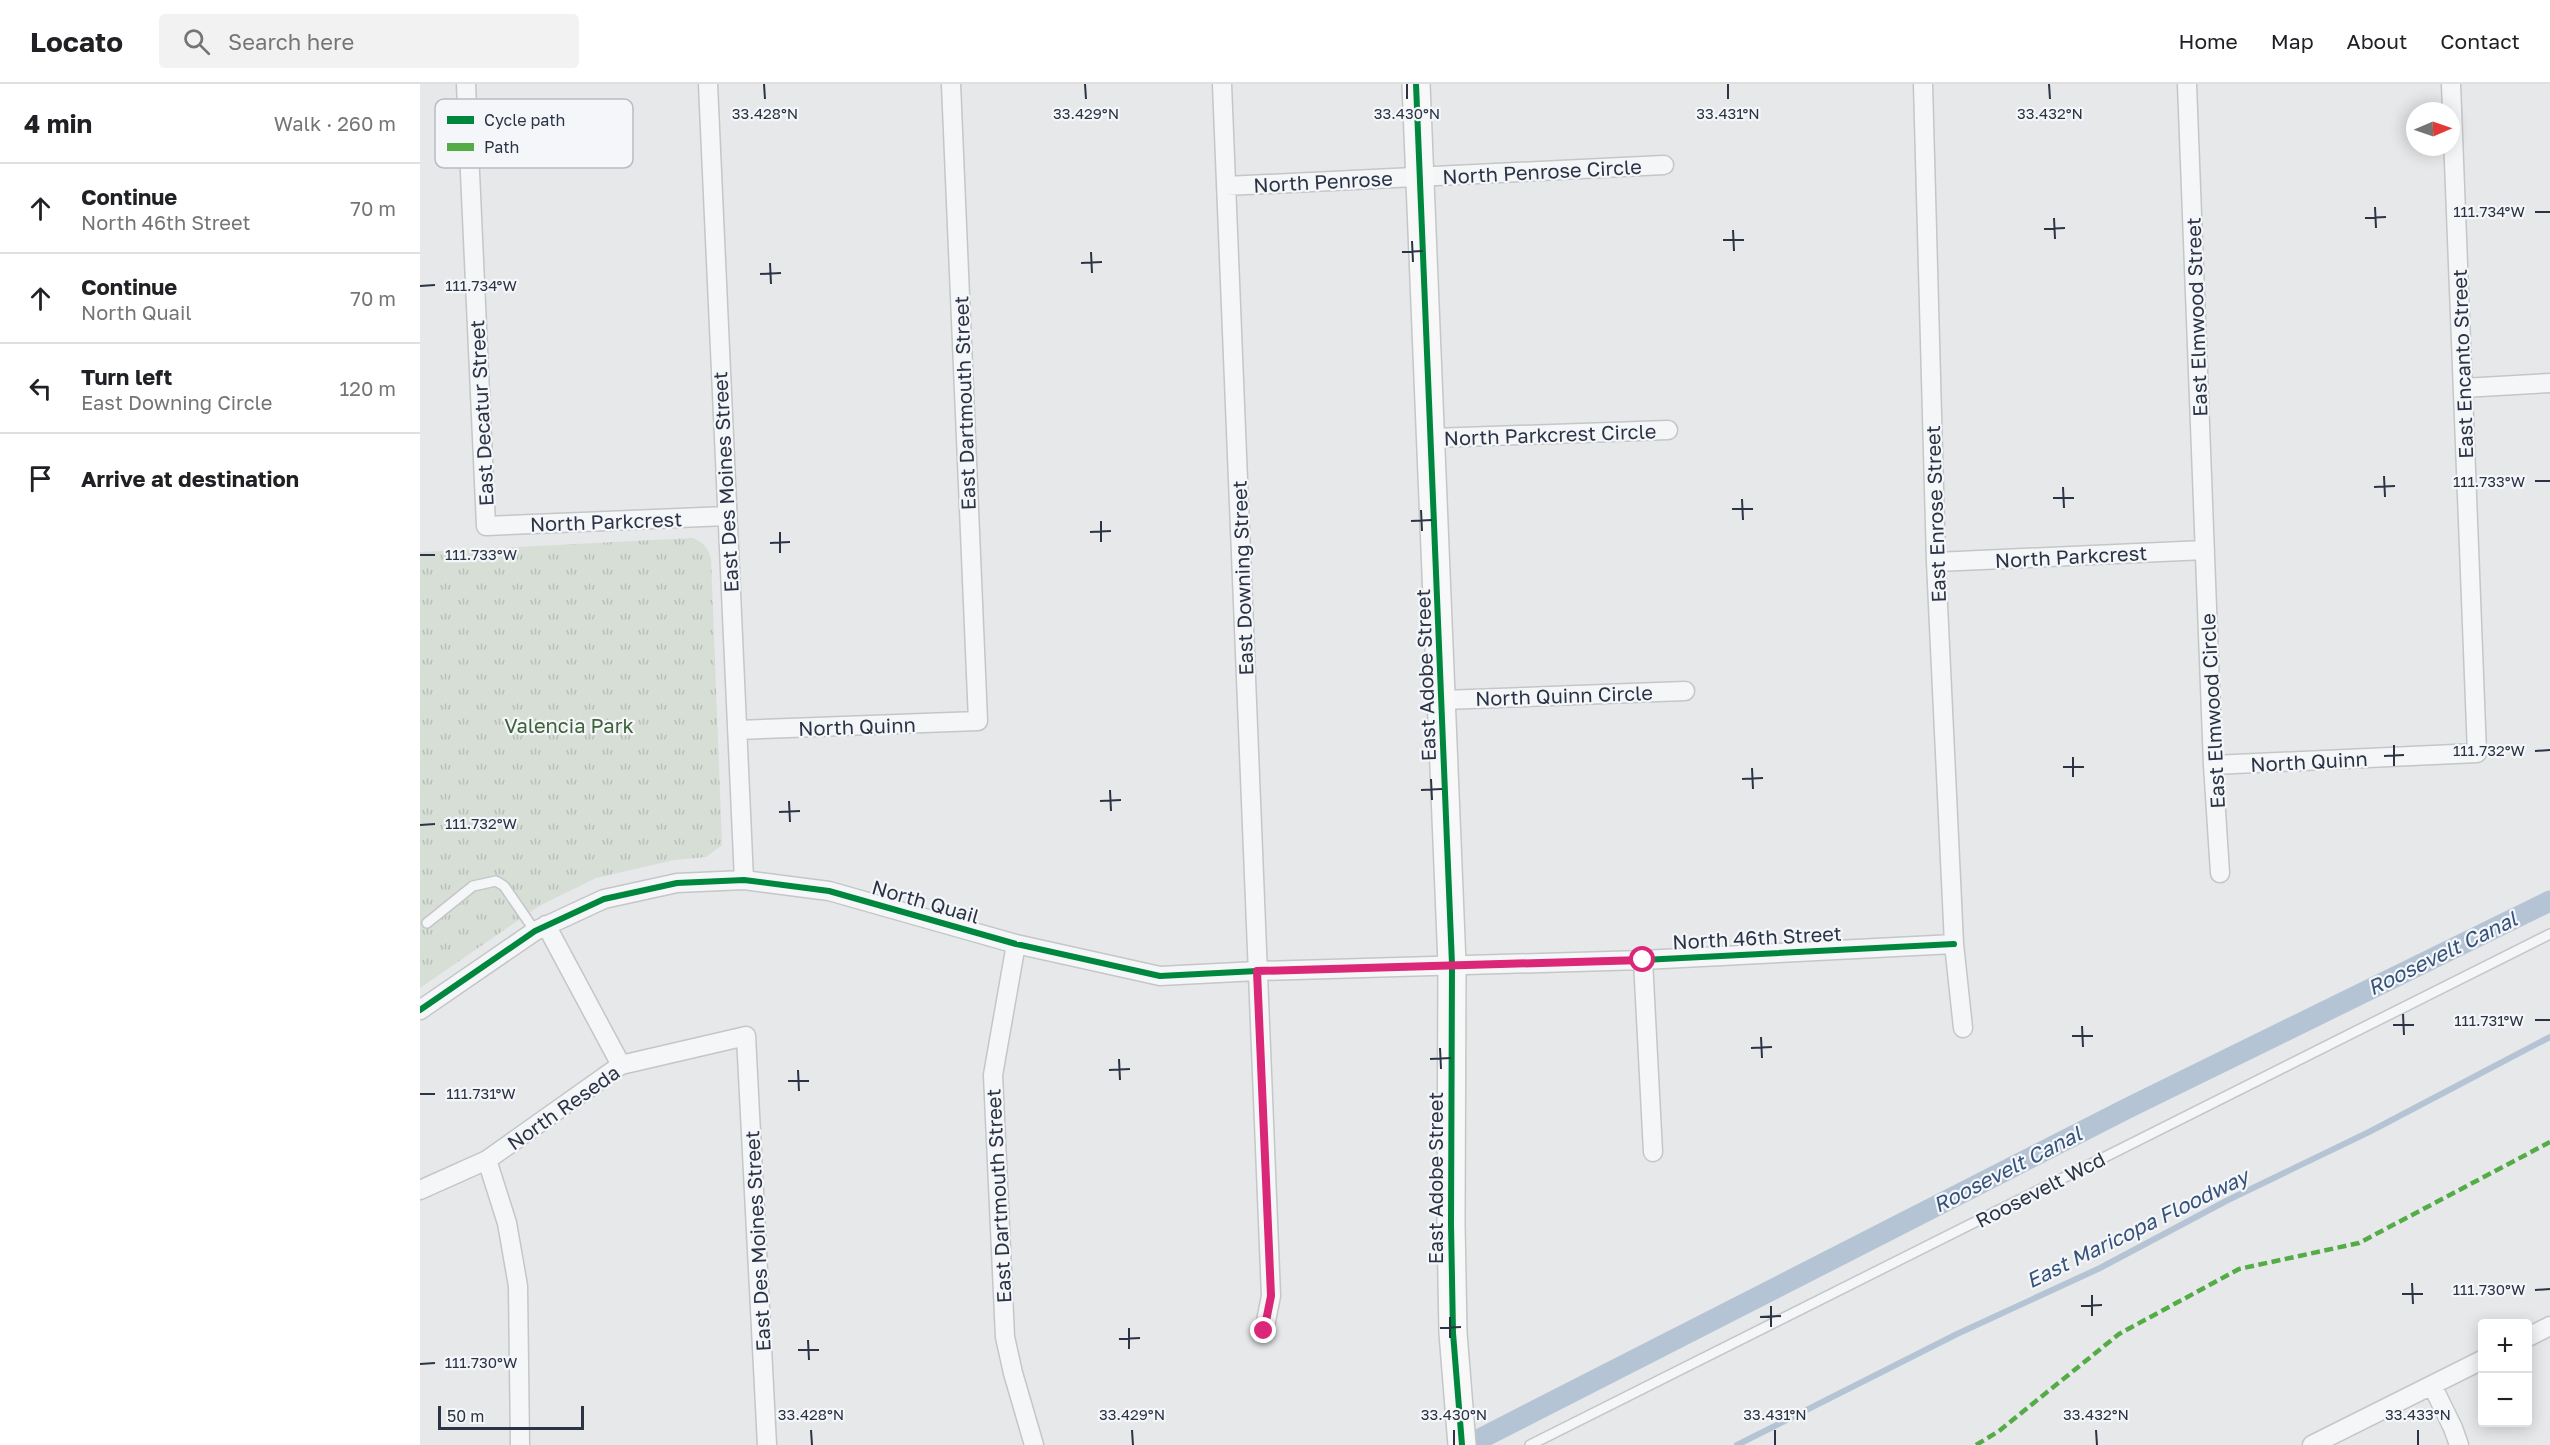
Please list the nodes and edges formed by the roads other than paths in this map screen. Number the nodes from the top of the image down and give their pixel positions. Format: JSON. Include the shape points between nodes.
{"nodes":[{"id":1,"x":466,"y":84,"type":"edge"},
{"id":2,"x":708,"y":84,"type":"edge"},
{"id":3,"x":951,"y":84,"type":"edge"},
{"id":4,"x":1222,"y":84,"type":"edge"},
{"id":5,"x":1416,"y":84,"type":"edge"},
{"id":6,"x":1923,"y":84,"type":"edge"},
{"id":7,"x":2187,"y":84,"type":"edge"},
{"id":8,"x":2451,"y":84,"type":"edge"},
{"id":9,"x":467,"y":99,"type":"edge"},
{"id":10,"x":1664,"y":165,"type":"dead end"},
{"id":11,"x":470,"y":168,"type":"edge"},
{"id":12,"x":1420,"y":177,"type":"junction"},
{"id":13,"x":1226,"y":186,"type":"junction"},
{"id":14,"x":2550,"y":383,"type":"edge"},
{"id":15,"x":2463,"y":388,"type":"junction"},
{"id":16,"x":1668,"y":430,"type":"dead end"},
{"id":17,"x":1431,"y":438,"type":"junction"},
{"id":18,"x":727,"y":516,"type":"junction"},
{"id":19,"x":486,"y":526,"type":"joint"},
{"id":20,"x":2205,"y":550,"type":"junction"},
{"id":21,"x":1936,"y":562,"type":"junction"},
{"id":22,"x":1684,"y":691,"type":"dead end"},
{"id":23,"x":1443,"y":700,"type":"junction"},
{"id":24,"x":978,"y":721,"type":"joint"},
{"id":25,"x":737,"y":730,"type":"junction"},
{"id":26,"x":2477,"y":753,"type":"joint"},
{"id":27,"x":2213,"y":765,"type":"junction"},
{"id":28,"x":2220,"y":873,"type":"dead end"},
{"id":29,"x":744,"y":880,"type":"junction"},
{"id":30,"x":427,"y":923,"type":"dead end"},
{"id":31,"x":540,"y":928,"type":"junction"},
{"id":32,"x":2550,"y":934,"type":"edge"},
{"id":33,"x":1016,"y":944,"type":"junction"},
{"id":34,"x":1954,"y":944,"type":"junction"},
{"id":35,"x":1643,"y":960,"type":"junction"},
{"id":36,"x":1452,"y":964,"type":"junction"},
{"id":37,"x":1257,"y":971,"type":"junction"},
{"id":38,"x":420,"y":1010,"type":"edge"},
{"id":39,"x":1963,"y":1028,"type":"dead end"},
{"id":40,"x":746,"y":1036,"type":"joint"},
{"id":41,"x":621,"y":1065,"type":"junction"},
{"id":42,"x":1653,"y":1152,"type":"dead end"},
{"id":43,"x":487,"y":1160,"type":"junction"},
{"id":44,"x":420,"y":1190,"type":"edge"},
{"id":45,"x":2550,"y":1326,"type":"edge"},
{"id":46,"x":1264,"y":1331,"type":"dead end"},
{"id":47,"x":2532,"y":1335,"type":"edge"},
{"id":48,"x":2478,"y":1362,"type":"edge"},
{"id":49,"x":2432,"y":1385,"type":"junction"},
{"id":50,"x":1461,"y":1436,"type":"edge"},
{"id":51,"x":520,"y":1445,"type":"edge"},
{"id":52,"x":767,"y":1445,"type":"edge"},
{"id":53,"x":1034,"y":1445,"type":"edge"},
{"id":54,"x":1530,"y":1445,"type":"edge"},
{"id":55,"x":2312,"y":1445,"type":"edge"},
{"id":56,"x":2458,"y":1445,"type":"edge"}],
"edges":[{"from":1,"to":9,"type":"street","name":"East Decatur Street"},
{"from":2,"to":18,"type":"street","name":"East Des Moines Street"},
{"from":3,"to":24,"type":"street","name":"East Dartmouth Street"},
{"from":4,"to":13,"type":"street","name":"East Downing Street"},
{"from":5,"to":12,"type":"street","name":"East Adobe Street"},
{"from":6,"to":21,"type":"street","name":"East Enrose Street"},
{"from":7,"to":20,"type":"street","name":"East Elmwood Street"},
{"from":8,"to":15,"type":"street","name":"East Encanto Street"},
{"from":10,"to":12,"type":"street","name":"North Penrose Circle"},
{"from":11,"to":19,"type":"street","name":"East Decatur Street"},
{"from":12,"to":13,"type":"street","name":"North Penrose"},
{"from":12,"to":17,"type":"street","name":"East Adobe Street"},
{"from":13,"to":37,"type":"street","name":"East Downing Street"},
{"from":14,"to":15,"type":"street"},
{"from":15,"to":26,"type":"street","name":"East Encanto Street"},
{"from":16,"to":17,"type":"street","name":"North Parkcrest Circle"},
{"from":17,"to":23,"type":"street","name":"East Adobe Street"},
{"from":18,"to":19,"type":"street","name":"North Parkcrest"},
{"from":18,"to":25,"type":"street","name":"East Des Moines Street"},
{"from":20,"to":21,"type":"street","name":"North Parkcrest"},
{"from":20,"to":27,"type":"street","name":"East Elmwood Circle"},
{"from":21,"to":34,"type":"street","name":"East Enrose Street"},
{"from":22,"to":23,"type":"street","name":"North Quinn Circle"},
{"from":23,"to":36,"type":"street","name":"East Adobe Street"},
{"from":24,"to":25,"type":"street","name":"North Quinn"},
{"from":25,"to":29,"type":"street","name":"East Des Moines Street"},
{"from":26,"to":27,"type":"street","name":"North Quinn"},
{"from":27,"to":28,"type":"street","name":"East Elmwood Circle"},
{"from":29,"to":31,"type":"street","name":"North Quail","via":[[676,883],[604,899]]},
{"from":29,"to":33,"type":"street","name":"North Quail","via":[[829,891]]},
{"from":30,"to":31,"type":"lane","via":[[473,886],[496,881]]},
{"from":31,"to":38,"type":"street","name":"North Quail"},
{"from":31,"to":41,"type":"street"},
{"from":32,"to":54,"type":"lane","name":"Roosevelt Wcd"},
{"from":33,"to":37,"type":"street","name":"North Quail","via":[[1160,976]]},
{"from":33,"to":53,"type":"street","name":"East Dartmouth Street","via":[[993,1075],[1005,1337]]},
{"from":34,"to":35,"type":"street","name":"North 46th Street"},
{"from":34,"to":39,"type":"street","name":"East Enrose Street"},
{"from":35,"to":36,"type":"street","name":"North 46th Street"},
{"from":35,"to":42,"type":"street"},
{"from":36,"to":37,"type":"street","name":"North Quail"},
{"from":36,"to":50,"type":"street","name":"East Adobe Street","via":[[1451,1224]]},
{"from":37,"to":46,"type":"street","name":"East Downing Street","via":[[1271,1296]]},
{"from":40,"to":41,"type":"street","name":"North Reseda"},
{"from":40,"to":52,"type":"street","name":"East Des Moines Street"},
{"from":41,"to":43,"type":"street","name":"North Reseda"},
{"from":43,"to":44,"type":"street","name":"North Reseda"},
{"from":43,"to":51,"type":"street","via":[[507,1223],[518,1286]]},
{"from":45,"to":47,"type":"street"},
{"from":48,"to":49,"type":"street"},
{"from":49,"to":55,"type":"street"},
{"from":49,"to":56,"type":"street"}]}
